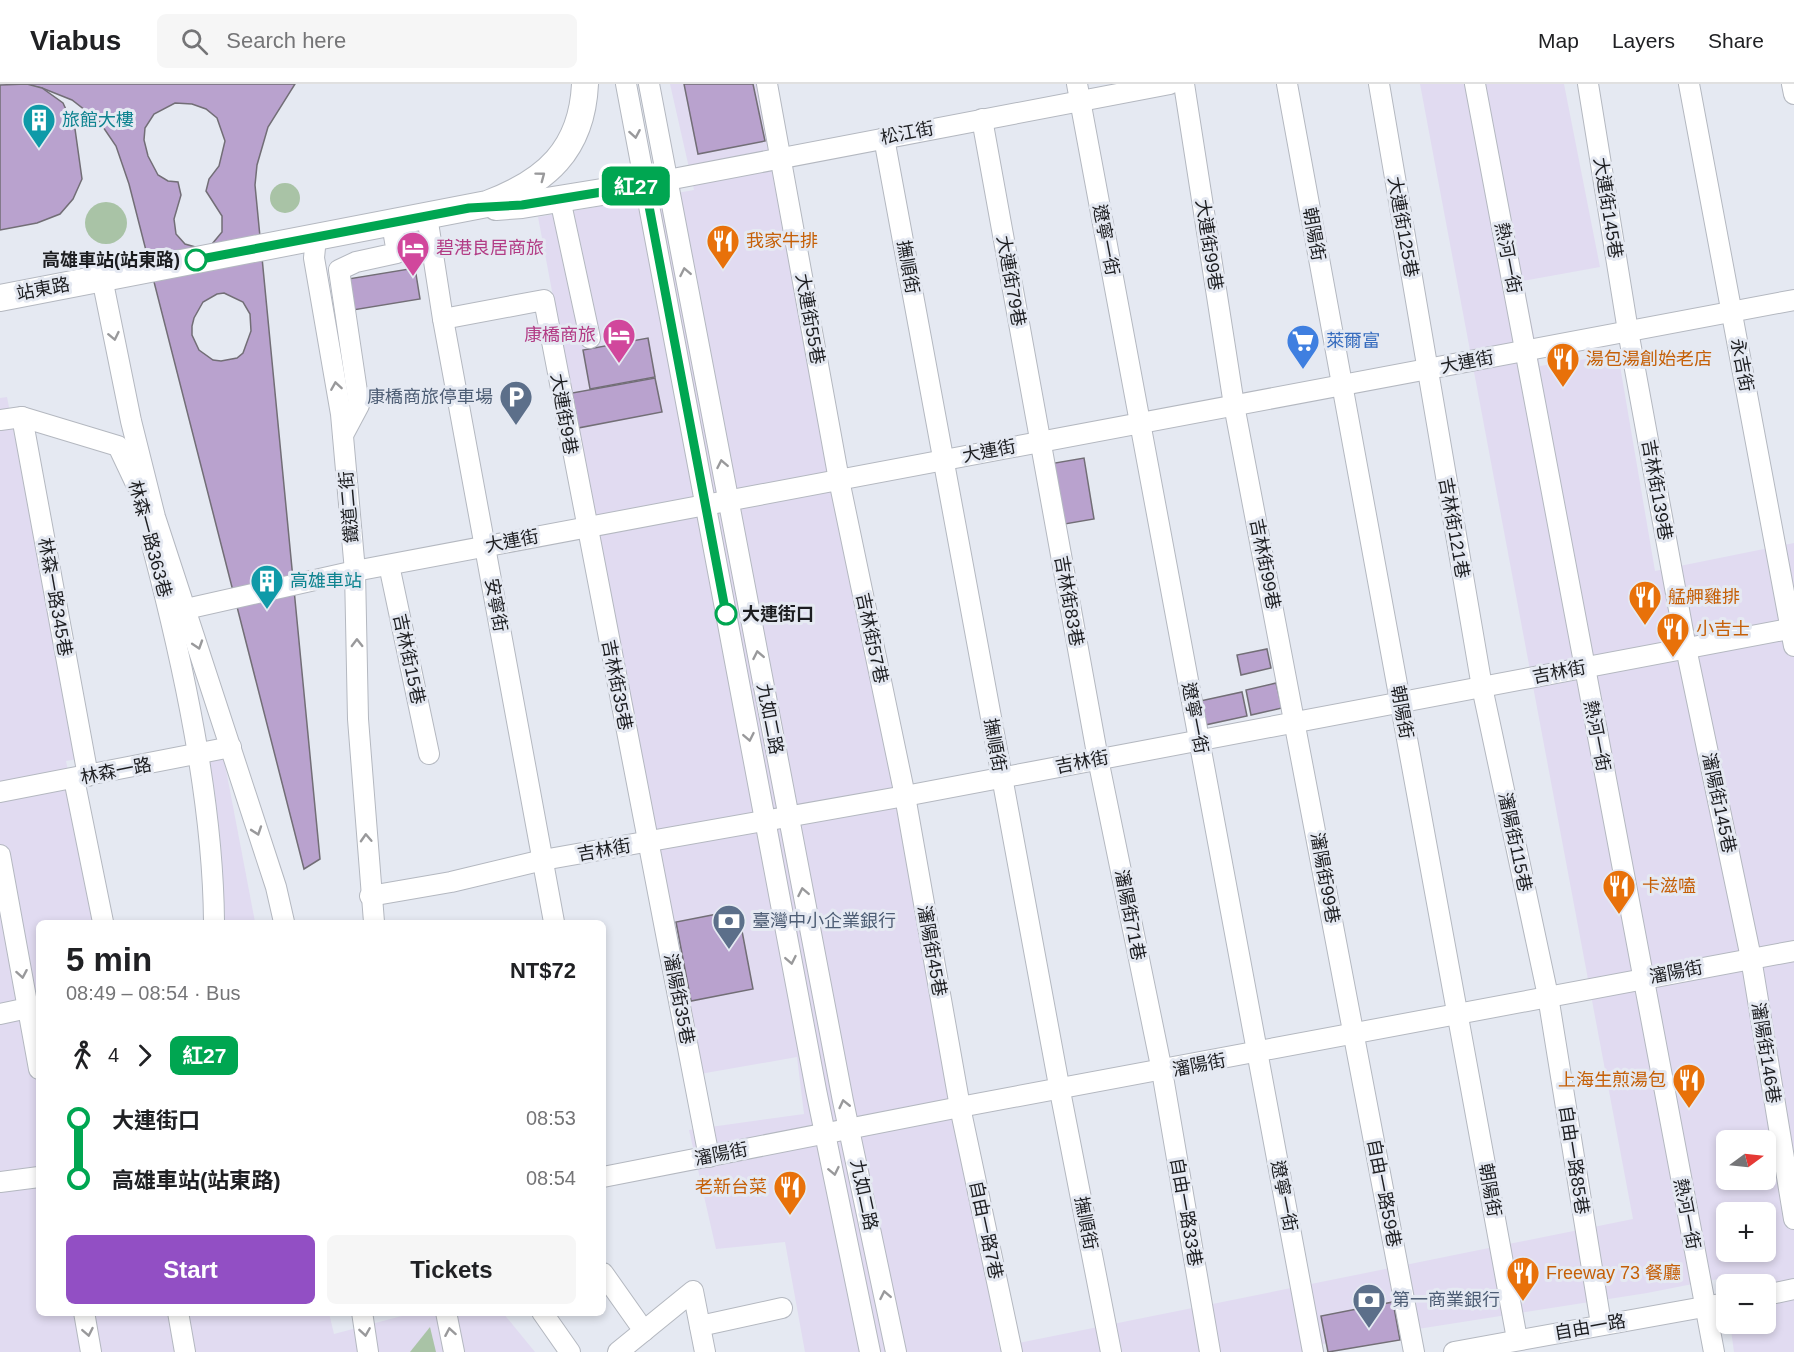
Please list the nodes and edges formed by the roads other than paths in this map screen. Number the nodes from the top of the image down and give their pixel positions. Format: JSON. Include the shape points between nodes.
{"nodes":[{"id":1,"x":585,"y":84,"type":"edge"},
{"id":2,"x":626,"y":84,"type":"edge"},
{"id":3,"x":650,"y":84,"type":"edge"},
{"id":4,"x":767,"y":84,"type":"edge"},
{"id":5,"x":1170,"y":84,"type":"edge"},
{"id":6,"x":1184,"y":84,"type":"edge"},
{"id":7,"x":1287,"y":84,"type":"edge"},
{"id":8,"x":1379,"y":84,"type":"edge"},
{"id":9,"x":1475,"y":84,"type":"edge"},
{"id":10,"x":1588,"y":84,"type":"edge"},
{"id":11,"x":1689,"y":84,"type":"edge"},
{"id":12,"x":1792,"y":84,"type":"edge"},
{"id":13,"x":1079,"y":92,"type":"edge"},
{"id":14,"x":1794,"y":94,"type":"edge"},
{"id":15,"x":982,"y":119,"type":"junction"},
{"id":16,"x":884,"y":138,"type":"junction"},
{"id":17,"x":781,"y":157,"type":"junction"},
{"id":18,"x":656,"y":182,"type":"junction"},
{"id":19,"x":560,"y":199,"type":"junction"},
{"id":20,"x":469,"y":208,"type":"junction"},
{"id":21,"x":427,"y":216,"type":"junction"},
{"id":22,"x":392,"y":224,"type":"junction"},
{"id":23,"x":316,"y":237,"type":"junction"},
{"id":24,"x":102,"y":278,"type":"junction"},
{"id":25,"x":0,"y":298,"type":"edge"},
{"id":26,"x":1794,"y":300,"type":"edge"},
{"id":27,"x":1732,"y":312,"type":"junction"},
{"id":28,"x":443,"y":319,"type":"junction"},
{"id":29,"x":1628,"y":331,"type":"junction"},
{"id":30,"x":590,"y":338,"type":"dead end"},
{"id":31,"x":1525,"y":351,"type":"junction"},
{"id":32,"x":1427,"y":369,"type":"junction"},
{"id":33,"x":1342,"y":385,"type":"junction"},
{"id":34,"x":1234,"y":405,"type":"junction"},
{"id":35,"x":22,"y":417,"type":"junction"},
{"id":36,"x":0,"y":420,"type":"edge"},
{"id":37,"x":1140,"y":423,"type":"junction"},
{"id":38,"x":343,"y":435,"type":"junction"},
{"id":39,"x":1040,"y":442,"type":"junction"},
{"id":40,"x":943,"y":460,"type":"junction"},
{"id":41,"x":839,"y":480,"type":"junction"},
{"id":42,"x":728,"y":500,"type":"junction"},
{"id":43,"x":705,"y":504,"type":"junction"},
{"id":44,"x":585,"y":528,"type":"junction"},
{"id":45,"x":485,"y":546,"type":"junction"},
{"id":46,"x":389,"y":565,"type":"junction"},
{"id":47,"x":355,"y":571,"type":"junction"},
{"id":48,"x":186,"y":609,"type":"junction"},
{"id":49,"x":1793,"y":634,"type":"edge"},
{"id":50,"x":1686,"y":648,"type":"junction"},
{"id":51,"x":1584,"y":668,"type":"junction"},
{"id":52,"x":1482,"y":687,"type":"junction"},
{"id":53,"x":1401,"y":702,"type":"junction"},
{"id":54,"x":1296,"y":722,"type":"junction"},
{"id":55,"x":1200,"y":740,"type":"junction"},
{"id":56,"x":231,"y":747,"type":"junction"},
{"id":57,"x":429,"y":754,"type":"dead end"},
{"id":58,"x":196,"y":755,"type":"junction"},
{"id":59,"x":1098,"y":759,"type":"junction"},
{"id":60,"x":81,"y":777,"type":"junction"},
{"id":61,"x":1001,"y":777,"type":"junction"},
{"id":62,"x":0,"y":792,"type":"edge"},
{"id":63,"x":905,"y":796,"type":"junction"},
{"id":64,"x":788,"y":816,"type":"junction"},
{"id":65,"x":765,"y":820,"type":"junction"},
{"id":66,"x":648,"y":842,"type":"junction"},
{"id":67,"x":0,"y":855,"type":"edge"},
{"id":68,"x":543,"y":860,"type":"junction"},
{"id":69,"x":370,"y":896,"type":"junction"},
{"id":70,"x":103,"y":920,"type":"edge"},
{"id":71,"x":214,"y":920,"type":"edge"},
{"id":72,"x":284,"y":920,"type":"edge"},
{"id":73,"x":374,"y":920,"type":"edge"},
{"id":74,"x":554,"y":920,"type":"edge"},
{"id":75,"x":7,"y":933,"type":"edge"},
{"id":76,"x":1794,"y":951,"type":"edge"},
{"id":77,"x":1751,"y":958,"type":"junction"},
{"id":78,"x":1643,"y":978,"type":"junction"},
{"id":79,"x":1548,"y":996,"type":"junction"},
{"id":80,"x":28,"y":1008,"type":"junction"},
{"id":81,"x":0,"y":1014,"type":"edge"},
{"id":82,"x":1458,"y":1014,"type":"junction"},
{"id":83,"x":1354,"y":1034,"type":"junction"},
{"id":84,"x":36,"y":1052,"type":"edge"},
{"id":85,"x":1258,"y":1053,"type":"junction"},
{"id":86,"x":1162,"y":1071,"type":"junction"},
{"id":87,"x":1060,"y":1090,"type":"junction"},
{"id":88,"x":960,"y":1107,"type":"junction"},
{"id":89,"x":850,"y":1130,"type":"junction"},
{"id":90,"x":826,"y":1135,"type":"junction"},
{"id":91,"x":709,"y":1157,"type":"junction"},
{"id":92,"x":36,"y":1177,"type":"edge"},
{"id":93,"x":606,"y":1177,"type":"edge"},
{"id":94,"x":0,"y":1182,"type":"edge"},
{"id":95,"x":1794,"y":1219,"type":"edge"},
{"id":96,"x":606,"y":1277,"type":"edge"},
{"id":97,"x":1794,"y":1289,"type":"edge"},
{"id":98,"x":1776,"y":1293,"type":"edge"},
{"id":99,"x":1716,"y":1305,"type":"edge"},
{"id":100,"x":1704,"y":1307,"type":"junction"},
{"id":101,"x":782,"y":1308,"type":"dead end"},
{"id":102,"x":85,"y":1316,"type":"edge"},
{"id":103,"x":179,"y":1316,"type":"edge"},
{"id":104,"x":363,"y":1316,"type":"edge"},
{"id":105,"x":447,"y":1316,"type":"edge"},
{"id":106,"x":545,"y":1316,"type":"edge"},
{"id":107,"x":1601,"y":1324,"type":"junction"},
{"id":108,"x":700,"y":1326,"type":"junction"},
{"id":109,"x":644,"y":1331,"type":"junction"},
{"id":110,"x":1517,"y":1339,"type":"junction"},
{"id":111,"x":91,"y":1352,"type":"edge"},
{"id":112,"x":185,"y":1352,"type":"edge"},
{"id":113,"x":368,"y":1352,"type":"edge"},
{"id":114,"x":454,"y":1352,"type":"edge"},
{"id":115,"x":570,"y":1352,"type":"edge"},
{"id":116,"x":618,"y":1352,"type":"edge"},
{"id":117,"x":705,"y":1352,"type":"edge"},
{"id":118,"x":870,"y":1352,"type":"edge"},
{"id":119,"x":896,"y":1352,"type":"edge"},
{"id":120,"x":1012,"y":1352,"type":"edge"},
{"id":121,"x":1111,"y":1352,"type":"edge"},
{"id":122,"x":1210,"y":1352,"type":"edge"},
{"id":123,"x":1313,"y":1352,"type":"edge"},
{"id":124,"x":1414,"y":1352,"type":"edge"},
{"id":125,"x":1454,"y":1352,"type":"edge"},
{"id":126,"x":1714,"y":1352,"type":"edge"}],
"edges":[{"from":20,"to":1,"type":"main road","name":"站東路","one_way":true,"via":[[504,198],[550,169],[577,129]]},
{"from":2,"to":18,"type":"street","name":"九如二路","one_way":true},
{"from":3,"to":18,"type":"street","name":"九如二路"},
{"from":4,"to":17,"type":"street","name":"大連街55巷"},
{"from":5,"to":13,"type":"street","name":"松江街"},
{"from":6,"to":34,"type":"street","name":"大連街99巷"},
{"from":7,"to":33,"type":"street","name":"朝陽街"},
{"from":8,"to":32,"type":"street","name":"大連街125巷"},
{"from":9,"to":31,"type":"street","name":"熱河一街"},
{"from":10,"to":29,"type":"street","name":"大連街145巷"},
{"from":11,"to":27,"type":"street","name":"永吉街"},
{"from":12,"to":14,"type":"street"},
{"from":13,"to":15,"type":"street","name":"松江街"},
{"from":13,"to":37,"type":"street","name":"遼寧一街"},
{"from":15,"to":16,"type":"street","name":"松江街"},
{"from":15,"to":39,"type":"street","name":"大連街79巷"},
{"from":16,"to":17,"type":"street","name":"松江街"},
{"from":16,"to":40,"type":"street","name":"撫順街"},
{"from":17,"to":18,"type":"street","name":"松江街"},
{"from":17,"to":41,"type":"street","name":"大連街55巷"},
{"from":18,"to":19,"type":"main road"},
{"from":42,"to":18,"type":"street","name":"九如二路","one_way":true},
{"from":18,"to":43,"type":"street","name":"九如二路"},
{"from":19,"to":20,"type":"main road"},
{"from":19,"to":30,"type":"street"},
{"from":20,"to":21,"type":"main road","name":"站東路"},
{"from":21,"to":22,"type":"main road","name":"站東路"},
{"from":21,"to":28,"type":"street","name":"安寧街"},
{"from":22,"to":23,"type":"main road","name":"站東路"},
{"from":22,"to":38,"type":"street","via":[[397,253],[339,270],[359,405]]},
{"from":23,"to":24,"type":"main road","name":"站東路"},
{"from":38,"to":23,"type":"street","name":"鐵道二街","one_way":true,"via":[[314,258]]},
{"from":24,"to":25,"type":"main road","name":"站東路"},
{"from":24,"to":48,"type":"street","one_way":true,"via":[[142,470]]},
{"from":26,"to":27,"type":"street","name":"大連街"},
{"from":27,"to":29,"type":"street","name":"大連街"},
{"from":27,"to":49,"type":"street","name":"永吉街"},
{"from":28,"to":44,"type":"street","name":"大連街9巷","via":[[544,300]]},
{"from":28,"to":45,"type":"street","name":"安寧街"},
{"from":29,"to":31,"type":"street","name":"大連街"},
{"from":29,"to":50,"type":"street","name":"吉林街139巷"},
{"from":31,"to":32,"type":"street","name":"大連街"},
{"from":31,"to":51,"type":"street","name":"熱河一街"},
{"from":32,"to":33,"type":"street","name":"大連街"},
{"from":32,"to":52,"type":"street","name":"吉林街121巷"},
{"from":33,"to":34,"type":"street","name":"大連街"},
{"from":33,"to":53,"type":"street","name":"朝陽街"},
{"from":34,"to":37,"type":"street","name":"大連街"},
{"from":34,"to":54,"type":"street","name":"吉林街99巷"},
{"from":35,"to":36,"type":"street","name":"林森一路363巷"},
{"from":35,"to":58,"type":"street","name":"林森一路363巷","via":[[118,446],[133,474],[171,615]]},
{"from":35,"to":60,"type":"street","name":"林森一路345巷"},
{"from":37,"to":39,"type":"street","name":"大連街"},
{"from":37,"to":55,"type":"street","name":"遼寧一街"},
{"from":38,"to":47,"type":"street","name":"鐵道二街"},
{"from":39,"to":40,"type":"street","name":"大連街"},
{"from":39,"to":59,"type":"street","name":"吉林街83巷"},
{"from":40,"to":41,"type":"street","name":"大連街"},
{"from":40,"to":61,"type":"street","name":"撫順街"},
{"from":41,"to":42,"type":"street","name":"大連街"},
{"from":41,"to":63,"type":"street","name":"吉林街57巷"},
{"from":42,"to":43,"type":"street","name":"大連街"},
{"from":64,"to":42,"type":"street","name":"九如二路","one_way":true},
{"from":43,"to":44,"type":"street","name":"大連街"},
{"from":43,"to":65,"type":"street","name":"九如二路","one_way":true},
{"from":44,"to":45,"type":"street","name":"大連街"},
{"from":44,"to":66,"type":"street","name":"吉林街35巷"},
{"from":45,"to":46,"type":"street","name":"大連街"},
{"from":45,"to":68,"type":"street","name":"安寧街"},
{"from":46,"to":47,"type":"street","name":"大連街"},
{"from":46,"to":57,"type":"street","name":"吉林街15巷"},
{"from":47,"to":48,"type":"street","name":"大連街"},
{"from":69,"to":47,"type":"street","name":"鐵道二街","one_way":true,"via":[[358,719]]},
{"from":48,"to":56,"type":"street","one_way":true},
{"from":49,"to":50,"type":"street","name":"吉林街"},
{"from":50,"to":51,"type":"street","name":"吉林街"},
{"from":50,"to":77,"type":"street","name":"瀋陽街145巷"},
{"from":51,"to":52,"type":"street","name":"吉林街"},
{"from":51,"to":78,"type":"street","name":"熱河一街"},
{"from":52,"to":53,"type":"street","name":"吉林街"},
{"from":52,"to":79,"type":"street","name":"瀋陽街115巷"},
{"from":53,"to":54,"type":"street","name":"吉林街"},
{"from":53,"to":82,"type":"street","name":"朝陽街"},
{"from":54,"to":55,"type":"street","name":"吉林街"},
{"from":54,"to":83,"type":"street","name":"瀋陽街99巷"},
{"from":55,"to":59,"type":"street","name":"吉林街"},
{"from":55,"to":85,"type":"street","name":"遼寧一街"},
{"from":56,"to":58,"type":"street","name":"林森一路"},
{"from":56,"to":72,"type":"street","one_way":true},
{"from":58,"to":60,"type":"street","name":"林森一路"},
{"from":58,"to":71,"type":"street","name":"林森一路363巷","via":[[213,862]]},
{"from":59,"to":61,"type":"street","name":"吉林街"},
{"from":59,"to":86,"type":"street","name":"瀋陽街71巷"},
{"from":60,"to":62,"type":"street","name":"林森一路"},
{"from":60,"to":70,"type":"street","name":"林森一路345巷"},
{"from":61,"to":63,"type":"street","name":"吉林街"},
{"from":61,"to":87,"type":"street","name":"撫順街"},
{"from":63,"to":64,"type":"street","name":"吉林街"},
{"from":63,"to":88,"type":"street","name":"瀋陽街45巷"},
{"from":64,"to":65,"type":"street","name":"吉林街"},
{"from":89,"to":64,"type":"street","name":"九如二路","one_way":true},
{"from":65,"to":66,"type":"street","name":"吉林街"},
{"from":65,"to":90,"type":"street","name":"九如二路","one_way":true},
{"from":66,"to":68,"type":"street","name":"吉林街"},
{"from":66,"to":91,"type":"street","name":"瀋陽街35巷"},
{"from":67,"to":75,"type":"street"},
{"from":68,"to":69,"type":"street","name":"吉林街"},
{"from":68,"to":74,"type":"street","name":"安寧街"},
{"from":69,"to":73,"type":"street","name":"鐵道二街"},
{"from":75,"to":80,"type":"street","one_way":true},
{"from":76,"to":77,"type":"street","name":"瀋陽街"},
{"from":77,"to":78,"type":"street","name":"瀋陽街"},
{"from":77,"to":95,"type":"street","name":"瀋陽街146巷"},
{"from":78,"to":79,"type":"street","name":"瀋陽街"},
{"from":78,"to":100,"type":"street","name":"熱河一街"},
{"from":79,"to":82,"type":"street","name":"瀋陽街"},
{"from":79,"to":107,"type":"street","name":"自由一路85巷"},
{"from":80,"to":81,"type":"street"},
{"from":80,"to":84,"type":"street"},
{"from":82,"to":83,"type":"street","name":"瀋陽街"},
{"from":82,"to":110,"type":"street","name":"朝陽街"},
{"from":83,"to":85,"type":"street","name":"瀋陽街"},
{"from":83,"to":124,"type":"street","name":"自由一路59巷"},
{"from":85,"to":86,"type":"street","name":"瀋陽街"},
{"from":85,"to":123,"type":"street","name":"遼寧一街"},
{"from":86,"to":87,"type":"street","name":"瀋陽街"},
{"from":86,"to":122,"type":"street","name":"自由一路33巷"},
{"from":87,"to":88,"type":"street","name":"瀋陽街"},
{"from":87,"to":121,"type":"street","name":"撫順街"},
{"from":88,"to":89,"type":"street","name":"瀋陽街"},
{"from":88,"to":120,"type":"street","name":"自由一路7巷"},
{"from":89,"to":90,"type":"street","name":"瀋陽街"},
{"from":119,"to":89,"type":"street","name":"九如二路","one_way":true},
{"from":90,"to":91,"type":"street","name":"瀋陽街"},
{"from":90,"to":118,"type":"street","name":"九如二路","one_way":true},
{"from":91,"to":93,"type":"street","name":"瀋陽街"},
{"from":92,"to":94,"type":"street"},
{"from":96,"to":109,"type":"street"},
{"from":97,"to":98,"type":"street"},
{"from":99,"to":100,"type":"street","name":"自由一路"},
{"from":100,"to":107,"type":"street","name":"自由一路"},
{"from":100,"to":126,"type":"street","name":"熱河一街"},
{"from":101,"to":108,"type":"street"},
{"from":102,"to":111,"type":"street","one_way":true},
{"from":103,"to":112,"type":"street"},
{"from":104,"to":113,"type":"street","one_way":true},
{"from":114,"to":105,"type":"street","one_way":true},
{"from":106,"to":115,"type":"street"},
{"from":107,"to":110,"type":"street","name":"自由一路"},
{"from":108,"to":109,"type":"street","via":[[693,1291]]},
{"from":108,"to":117,"type":"street"},
{"from":109,"to":116,"type":"street"},
{"from":110,"to":125,"type":"street","name":"自由一路"}]}
